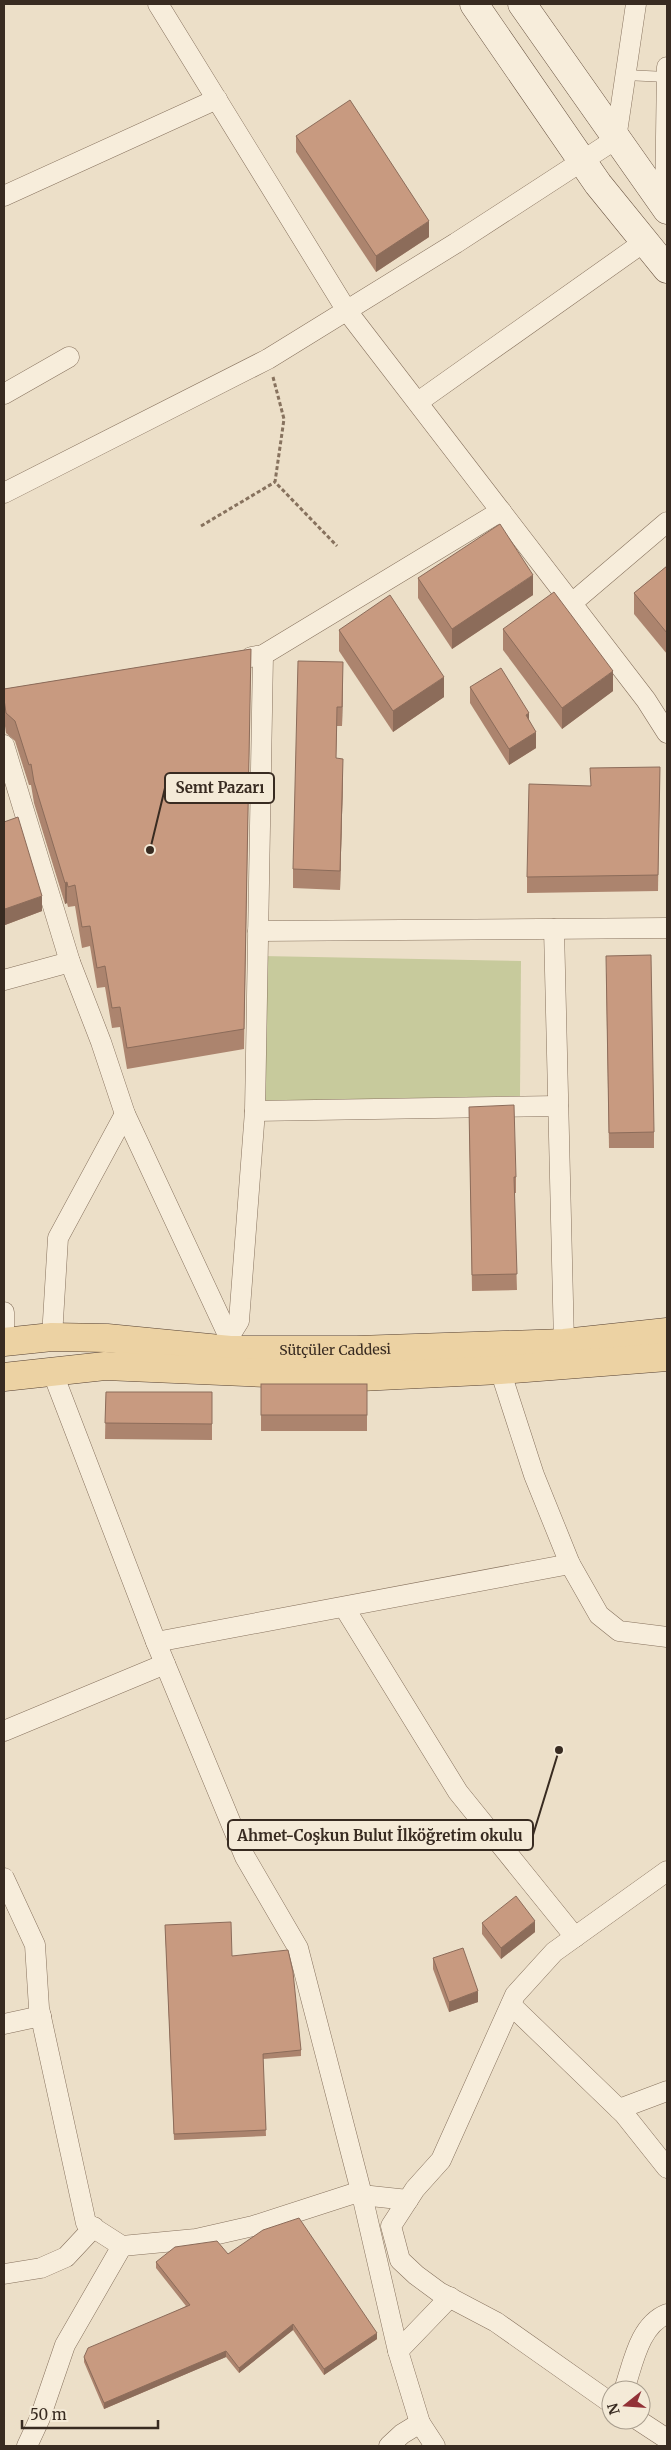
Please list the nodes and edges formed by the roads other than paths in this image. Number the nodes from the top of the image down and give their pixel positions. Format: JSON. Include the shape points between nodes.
{"nodes":[{"id":1,"x":158,"y":4,"type":"edge"},
{"id":2,"x":474,"y":4,"type":"edge"},
{"id":3,"x":522,"y":4,"type":"edge"},
{"id":4,"x":636,"y":4,"type":"edge"},
{"id":5,"x":667,"y":67,"type":"edge"},
{"id":6,"x":625,"y":75,"type":"junction"},
{"id":7,"x":667,"y":77,"type":"edge"},
{"id":8,"x":217,"y":99,"type":"junction"},
{"id":9,"x":616,"y":139,"type":"junction"},
{"id":10,"x":583,"y":162,"type":"junction"},
{"id":11,"x":4,"y":196,"type":"edge"},
{"id":12,"x":666,"y":208,"type":"edge"},
{"id":13,"x":644,"y":242,"type":"junction"},
{"id":14,"x":667,"y":268,"type":"edge"},
{"id":15,"x":347,"y":311,"type":"junction"},
{"id":16,"x":69,"y":357,"type":"dead end"},
{"id":17,"x":4,"y":394,"type":"edge"},
{"id":18,"x":418,"y":402,"type":"junction"},
{"id":19,"x":4,"y":493,"type":"edge"},
{"id":20,"x":501,"y":511,"type":"junction"},
{"id":21,"x":667,"y":522,"type":"edge"},
{"id":22,"x":572,"y":603,"type":"junction"},
{"id":23,"x":263,"y":655,"type":"junction"},
{"id":24,"x":234,"y":659,"type":"edge"},
{"id":25,"x":667,"y":733,"type":"edge"},
{"id":26,"x":4,"y":745,"type":"edge"},
{"id":27,"x":667,"y":928,"type":"edge"},
{"id":28,"x":554,"y":929,"type":"junction"},
{"id":29,"x":258,"y":931,"type":"junction"},
{"id":30,"x":70,"y":962,"type":"junction"},
{"id":31,"x":4,"y":980,"type":"edge"},
{"id":32,"x":558,"y":1106,"type":"junction"},
{"id":33,"x":255,"y":1111,"type":"junction"},
{"id":34,"x":125,"y":1114,"type":"junction"},
{"id":35,"x":4,"y":1312,"type":"edge"},
{"id":36,"x":667,"y":1332,"type":"edge"},
{"id":37,"x":52,"y":1337,"type":"junction"},
{"id":38,"x":4,"y":1341,"type":"edge"},
{"id":39,"x":230,"y":1343,"type":"junction"},
{"id":40,"x":564,"y":1343,"type":"junction"},
{"id":41,"x":667,"y":1357,"type":"edge"},
{"id":42,"x":500,"y":1370,"type":"junction"},
{"id":43,"x":52,"y":1371,"type":"junction"},
{"id":44,"x":4,"y":1377,"type":"edge"},
{"id":45,"x":570,"y":1564,"type":"junction"},
{"id":46,"x":344,"y":1607,"type":"junction"},
{"id":47,"x":667,"y":1637,"type":"edge"},
{"id":48,"x":156,"y":1642,"type":"junction"},
{"id":49,"x":165,"y":1664,"type":"junction"},
{"id":50,"x":4,"y":1732,"type":"edge"},
{"id":51,"x":667,"y":1870,"type":"edge"},
{"id":52,"x":4,"y":1878,"type":"edge"},
{"id":53,"x":574,"y":1937,"type":"junction"},
{"id":54,"x":511,"y":2005,"type":"junction"},
{"id":55,"x":41,"y":2016,"type":"junction"},
{"id":56,"x":4,"y":2024,"type":"edge"},
{"id":57,"x":667,"y":2091,"type":"edge"},
{"id":58,"x":619,"y":2109,"type":"junction"},
{"id":59,"x":667,"y":2168,"type":"edge"},
{"id":60,"x":362,"y":2195,"type":"junction"},
{"id":61,"x":408,"y":2200,"type":"junction"},
{"id":62,"x":94,"y":2227,"type":"junction"},
{"id":63,"x":122,"y":2246,"type":"junction"},
{"id":64,"x":4,"y":2274,"type":"edge"},
{"id":65,"x":450,"y":2297,"type":"junction"},
{"id":66,"x":667,"y":2314,"type":"edge"},
{"id":67,"x":398,"y":2351,"type":"junction"},
{"id":68,"x":628,"y":2380,"type":"edge"},
{"id":69,"x":601,"y":2396,"type":"edge"},
{"id":70,"x":420,"y":2423,"type":"junction"},
{"id":71,"x":649,"y":2430,"type":"edge"},
{"id":72,"x":658,"y":2439,"type":"edge"},
{"id":73,"x":27,"y":2446,"type":"edge"},
{"id":74,"x":389,"y":2446,"type":"edge"},
{"id":75,"x":435,"y":2446,"type":"edge"}],
"edges":[{"from":1,"to":8,"type":"street"},
{"from":2,"to":10,"type":"main road"},
{"from":3,"to":9,"type":"main road"},
{"from":4,"to":6,"type":"street"},
{"from":5,"to":7,"type":"street"},
{"from":6,"to":7,"type":"lane"},
{"from":6,"to":9,"type":"street"},
{"from":7,"to":12,"type":"street"},
{"from":8,"to":11,"type":"street"},
{"from":8,"to":15,"type":"street"},
{"from":9,"to":10,"type":"street"},
{"from":9,"to":12,"type":"main road"},
{"from":10,"to":13,"type":"main road"},
{"from":10,"to":15,"type":"street"},
{"from":13,"to":14,"type":"main road"},
{"from":13,"to":18,"type":"street"},
{"from":15,"to":18,"type":"street"},
{"from":15,"to":19,"type":"street","via":[[268,359]]},
{"from":16,"to":17,"type":"street"},
{"from":18,"to":20,"type":"street"},
{"from":20,"to":22,"type":"street"},
{"from":20,"to":23,"type":"street"},
{"from":21,"to":22,"type":"street"},
{"from":22,"to":25,"type":"street","via":[[646,700]]},
{"from":23,"to":24,"type":"street"},
{"from":23,"to":29,"type":"street"},
{"from":26,"to":30,"type":"street"},
{"from":27,"to":28,"type":"street"},
{"from":28,"to":29,"type":"street"},
{"from":28,"to":32,"type":"street"},
{"from":29,"to":33,"type":"street"},
{"from":30,"to":31,"type":"street"},
{"from":30,"to":34,"type":"street"},
{"from":32,"to":33,"type":"street"},
{"from":32,"to":40,"type":"street"},
{"from":33,"to":39,"type":"street","via":[[239,1321]]},
{"from":34,"to":37,"type":"street","via":[[58,1238]]},
{"from":34,"to":39,"type":"street"},
{"from":35,"to":38,"type":"street"},
{"from":36,"to":40,"type":"main road","name":"Sütçüler Caddesi"},
{"from":37,"to":38,"type":"main road","name":"Sütçüler Caddesi"},
{"from":37,"to":39,"type":"main road","name":"Sütçüler Caddesi"},
{"from":39,"to":40,"type":"main road","name":"Sütçüler Caddesi","via":[[357,1350]]},
{"from":41,"to":42,"type":"main road","name":"Sütçüler Caddesi"},
{"from":42,"to":43,"type":"main road","name":"Sütçüler Caddesi","via":[[360,1377],[105,1366]]},
{"from":42,"to":45,"type":"street","via":[[534,1475]]},
{"from":43,"to":44,"type":"main road","name":"Sütçüler Caddesi"},
{"from":43,"to":48,"type":"street"},
{"from":45,"to":46,"type":"street"},
{"from":45,"to":47,"type":"street","via":[[599,1615],[618,1631]]},
{"from":46,"to":48,"type":"street"},
{"from":46,"to":53,"type":"street","via":[[458,1792]]},
{"from":48,"to":49,"type":"street"},
{"from":49,"to":50,"type":"street"},
{"from":49,"to":60,"type":"street","via":[[245,1856],[298,1948]]},
{"from":51,"to":53,"type":"street"},
{"from":52,"to":55,"type":"street","via":[[35,1945]]},
{"from":53,"to":54,"type":"street","via":[[554,1952],[515,1995]]},
{"from":54,"to":58,"type":"street"},
{"from":54,"to":61,"type":"street","via":[[441,2160]]},
{"from":55,"to":56,"type":"street"},
{"from":55,"to":62,"type":"street","via":[[86,2222]]},
{"from":57,"to":58,"type":"street"},
{"from":58,"to":59,"type":"street"},
{"from":60,"to":61,"type":"street"},
{"from":60,"to":63,"type":"street","via":[[352,2194],[253,2226],[196,2239]]},
{"from":60,"to":67,"type":"street"},
{"from":61,"to":65,"type":"street","via":[[391,2226],[400,2260],[416,2275]]},
{"from":62,"to":63,"type":"street"},
{"from":62,"to":64,"type":"street","via":[[66,2257],[42,2268]]},
{"from":63,"to":73,"type":"street","via":[[65,2345]]},
{"from":65,"to":67,"type":"street"},
{"from":65,"to":69,"type":"street","via":[[496,2322]]},
{"from":66,"to":68,"type":"street","via":[[658,2317],[644,2334]]},
{"from":67,"to":70,"type":"street"},
{"from":70,"to":74,"type":"street"},
{"from":70,"to":75,"type":"street"},
{"from":71,"to":72,"type":"street"}]}
